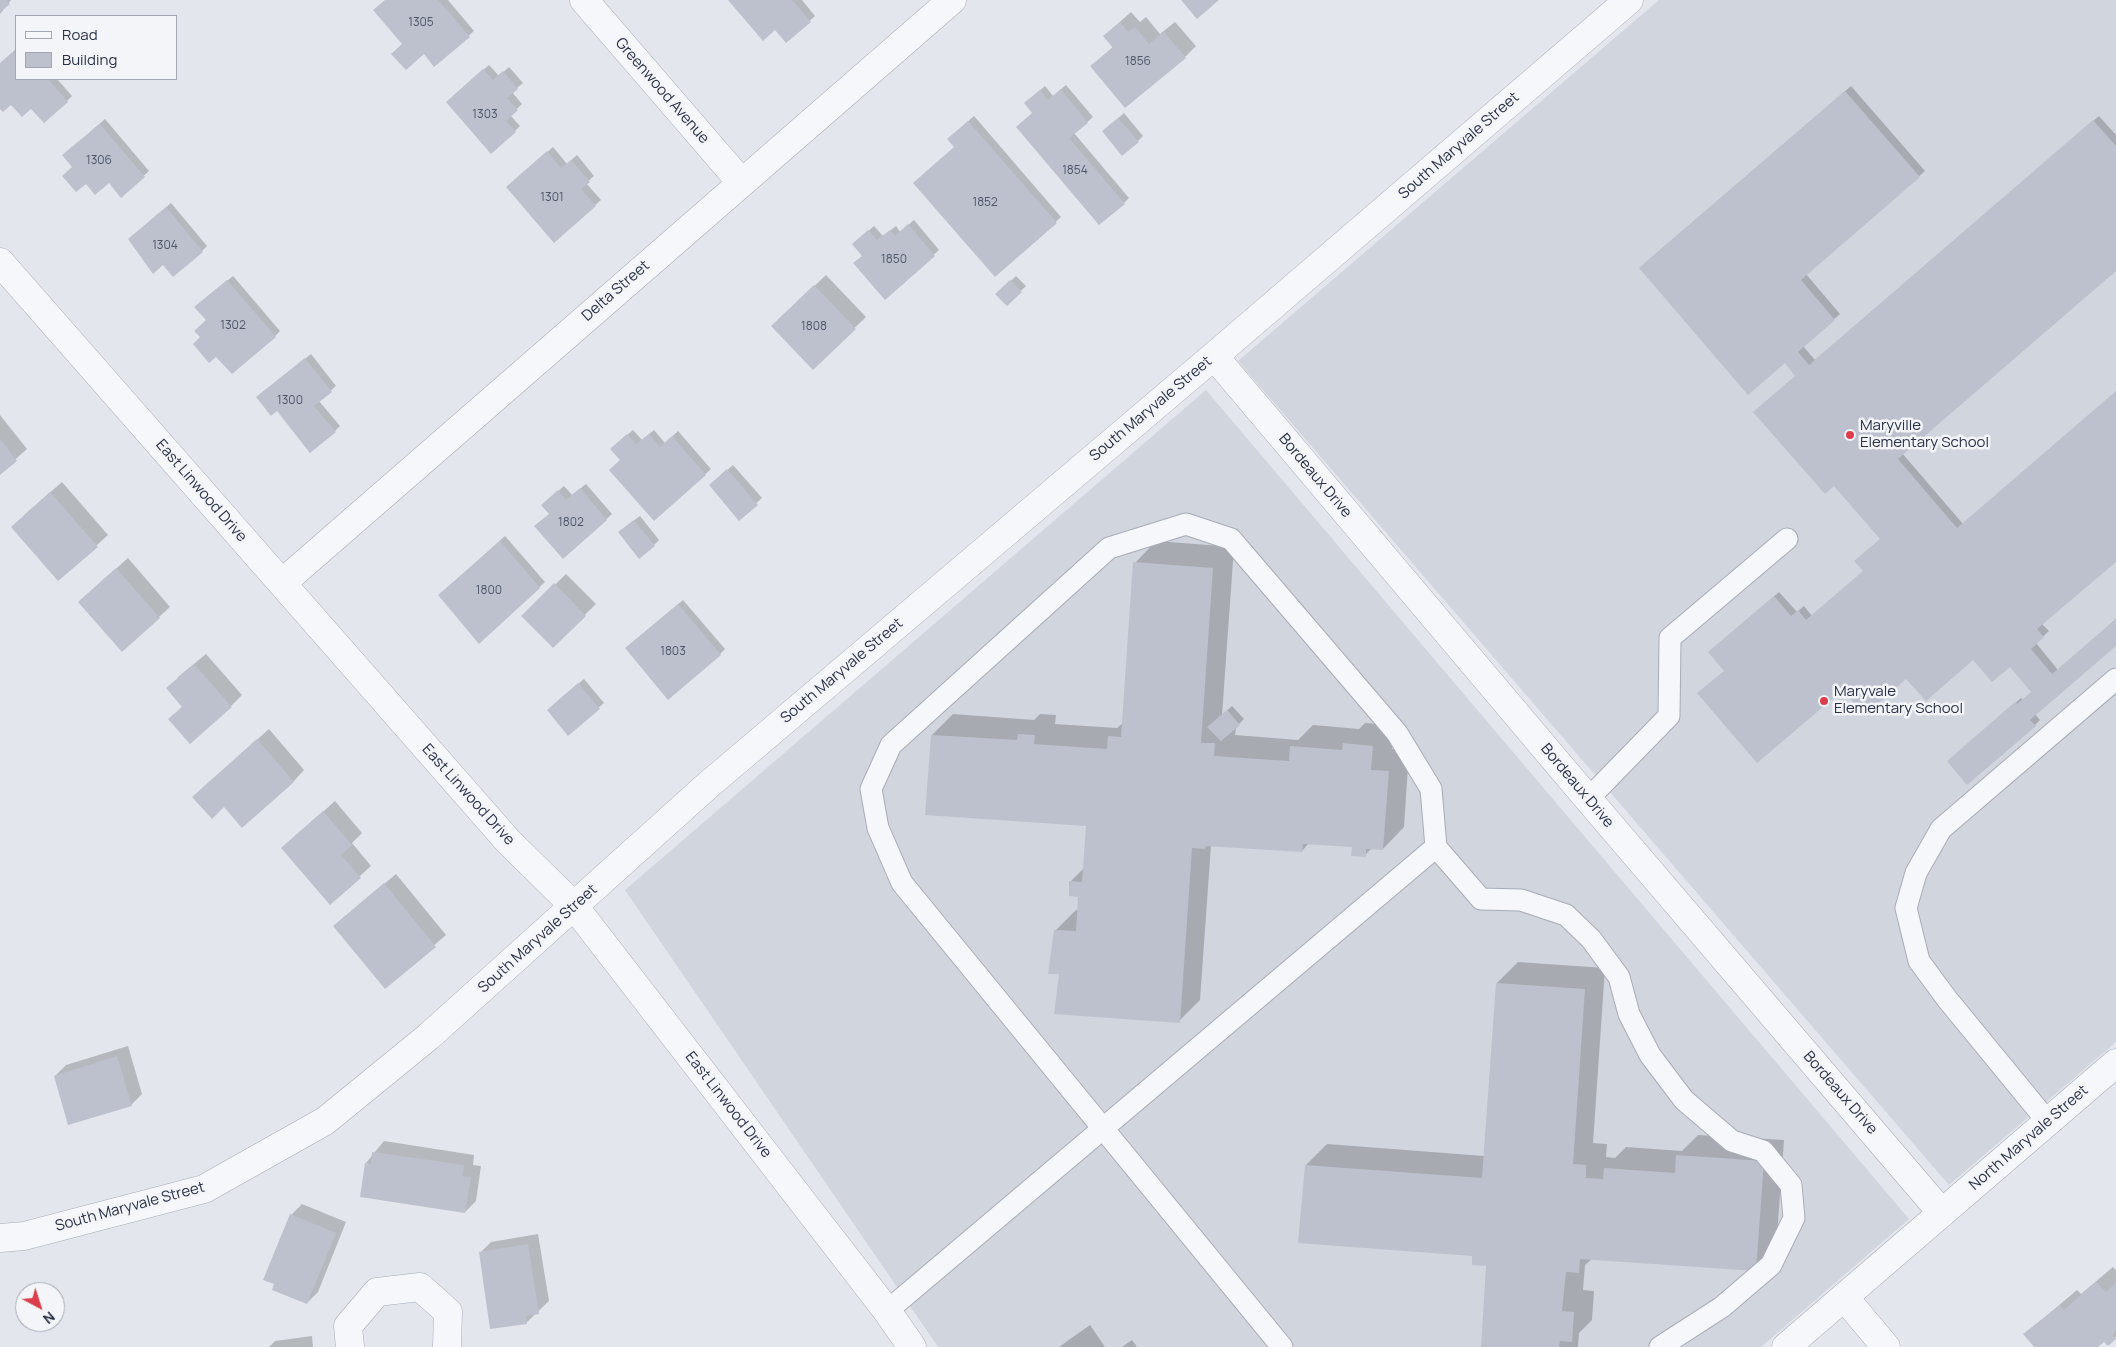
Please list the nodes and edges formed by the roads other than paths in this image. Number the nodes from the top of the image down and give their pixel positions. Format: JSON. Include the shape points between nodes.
{"nodes":[{"id":1,"x":584,"y":0,"type":"edge"},
{"id":2,"x":952,"y":0,"type":"edge"},
{"id":3,"x":1629,"y":0,"type":"edge"},
{"id":4,"x":741,"y":182,"type":"junction"},
{"id":5,"x":0,"y":262,"type":"edge"},
{"id":6,"x":1214,"y":356,"type":"junction"},
{"id":7,"x":1787,"y":539,"type":"dead end"},
{"id":8,"x":282,"y":583,"type":"junction"},
{"id":9,"x":2116,"y":679,"type":"edge"},
{"id":10,"x":1588,"y":799,"type":"junction"},
{"id":11,"x":1436,"y":847,"type":"junction"},
{"id":12,"x":574,"y":906,"type":"junction"},
{"id":13,"x":2116,"y":1063,"type":"edge"},
{"id":14,"x":2048,"y":1122,"type":"junction"},
{"id":15,"x":1103,"y":1129,"type":"junction"},
{"id":16,"x":1942,"y":1213,"type":"junction"},
{"id":17,"x":0,"y":1238,"type":"edge"},
{"id":18,"x":1844,"y":1297,"type":"junction"},
{"id":19,"x":887,"y":1311,"type":"junction"},
{"id":20,"x":350,"y":1347,"type":"edge"},
{"id":21,"x":447,"y":1347,"type":"edge"},
{"id":22,"x":912,"y":1347,"type":"edge"},
{"id":23,"x":1282,"y":1347,"type":"edge"},
{"id":24,"x":1660,"y":1347,"type":"edge"},
{"id":25,"x":1786,"y":1347,"type":"edge"},
{"id":26,"x":1886,"y":1347,"type":"edge"}],
"edges":[{"from":1,"to":4,"type":"street","name":"Greenwood Avenue"},
{"from":2,"to":4,"type":"street","name":"Delta Street"},
{"from":3,"to":6,"type":"street","name":"South Maryvale Street"},
{"from":4,"to":8,"type":"street","name":"Delta Street"},
{"from":5,"to":8,"type":"street","name":"East Linwood Drive"},
{"from":6,"to":10,"type":"street","name":"Bordeaux Drive"},
{"from":6,"to":12,"type":"street","name":"South Maryvale Street","via":[[707,786]]},
{"from":7,"to":10,"type":"lane","via":[[1670,638],[1669,716]]},
{"from":8,"to":12,"type":"street","name":"East Linwood Drive","via":[[508,841]]},
{"from":9,"to":14,"type":"lane","via":[[1941,829],[1916,873],[1906,908],[1919,961]]},
{"from":10,"to":16,"type":"street","name":"Bordeaux Drive"},
{"from":11,"to":15,"type":"lane"},
{"from":11,"to":15,"type":"lane","via":[[1431,789],[1397,733],[1231,539],[1186,524],[1109,548],[891,744],[871,789],[878,828],[902,883]]},
{"from":11,"to":24,"type":"lane","via":[[1481,899],[1521,900],[1566,915],[1585,933],[1619,977],[1629,1014],[1650,1055],[1684,1100],[1732,1141],[1763,1151],[1791,1185],[1794,1218],[1771,1265],[1722,1307]]},
{"from":12,"to":17,"type":"street","name":"South Maryvale Street","via":[[428,1037],[325,1121],[204,1189],[24,1236]]},
{"from":12,"to":19,"type":"street","name":"East Linwood Drive"},
{"from":13,"to":14,"type":"street","name":"North Maryvale Street"},
{"from":14,"to":16,"type":"street","name":"North Maryvale Street"},
{"from":15,"to":19,"type":"lane"},
{"from":15,"to":23,"type":"lane"},
{"from":16,"to":18,"type":"street","name":"North Maryvale Street"},
{"from":18,"to":25,"type":"street"},
{"from":18,"to":26,"type":"street"},
{"from":19,"to":22,"type":"street","name":"East Linwood Drive"},
{"from":20,"to":21,"type":"street","via":[[348,1326],[377,1292],[420,1287],[448,1312]]}]}
